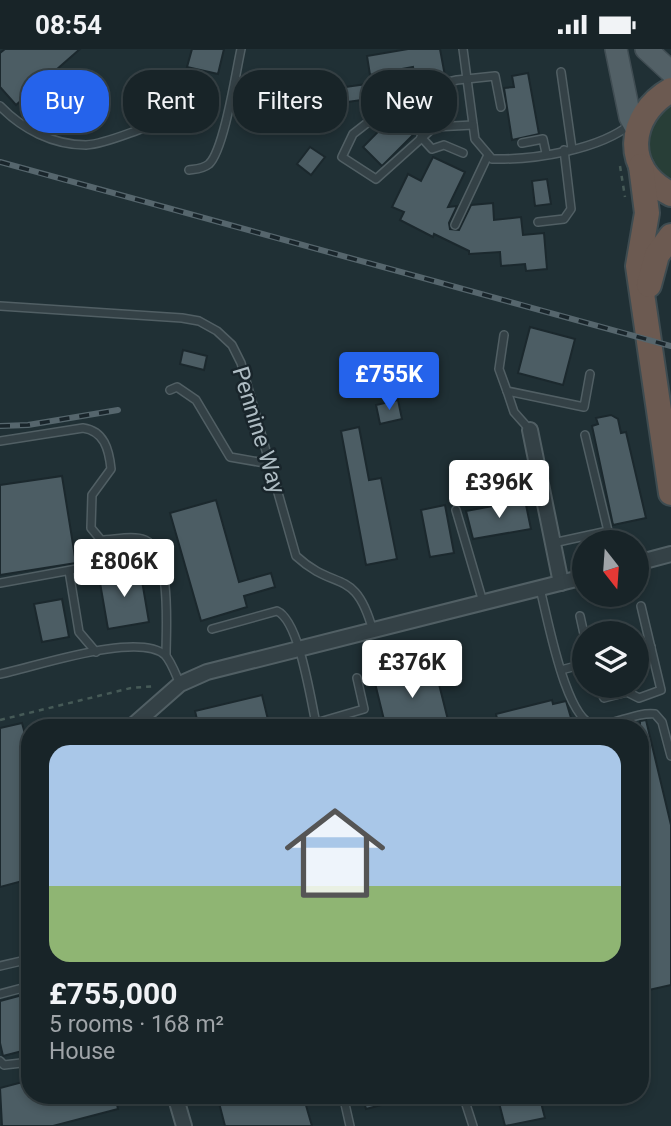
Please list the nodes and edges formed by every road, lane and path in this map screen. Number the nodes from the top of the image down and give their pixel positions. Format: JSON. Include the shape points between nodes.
{"nodes":[{"id":1,"x":241,"y":49,"type":"edge"},
{"id":2,"x":463,"y":49,"type":"edge"},
{"id":3,"x":615,"y":49,"type":"edge"},
{"id":4,"x":646,"y":49,"type":"edge"},
{"id":5,"x":561,"y":72,"type":"dead end"},
{"id":6,"x":671,"y":72,"type":"edge"},
{"id":7,"x":467,"y":79,"type":"junction"},
{"id":8,"x":671,"y":90,"type":"edge"},
{"id":9,"x":0,"y":106,"type":"edge"},
{"id":10,"x":501,"y":107,"type":"dead end"},
{"id":11,"x":639,"y":121,"type":"junction"},
{"id":12,"x":473,"y":125,"type":"junction"},
{"id":13,"x":127,"y":133,"type":"edge"},
{"id":14,"x":421,"y":137,"type":"junction"},
{"id":15,"x":522,"y":143,"type":"dead end"},
{"id":16,"x":568,"y":149,"type":"junction"},
{"id":17,"x":463,"y":153,"type":"dead end"},
{"id":18,"x":546,"y":153,"type":"junction"},
{"id":19,"x":488,"y":155,"type":"junction"},
{"id":20,"x":641,"y":166,"type":"junction"},
{"id":21,"x":189,"y":170,"type":"dead end"},
{"id":22,"x":671,"y":194,"type":"edge"},
{"id":23,"x":538,"y":222,"type":"dead end"},
{"id":24,"x":455,"y":225,"type":"dead end"},
{"id":25,"x":671,"y":236,"type":"edge"},
{"id":26,"x":645,"y":300,"type":"junction"},
{"id":27,"x":0,"y":306,"type":"edge"},
{"id":28,"x":504,"y":335,"type":"dead end"},
{"id":29,"x":590,"y":374,"type":"dead end"},
{"id":30,"x":170,"y":390,"type":"dead end"},
{"id":31,"x":507,"y":391,"type":"junction"},
{"id":32,"x":530,"y":430,"type":"joint"},
{"id":33,"x":585,"y":435,"type":"dead end"},
{"id":34,"x":666,"y":435,"type":"edge"},
{"id":35,"x":0,"y":441,"type":"edge"},
{"id":36,"x":270,"y":464,"type":"junction"},
{"id":37,"x":671,"y":493,"type":"edge"},
{"id":38,"x":456,"y":510,"type":"dead end"},
{"id":39,"x":107,"y":540,"type":"junction"},
{"id":40,"x":553,"y":543,"type":"junction"},
{"id":41,"x":671,"y":554,"type":"edge"},
{"id":42,"x":649,"y":560,"type":"edge"},
{"id":43,"x":69,"y":571,"type":"junction"},
{"id":44,"x":572,"y":580,"type":"edge"},
{"id":45,"x":0,"y":583,"type":"edge"},
{"id":46,"x":561,"y":583,"type":"junction"},
{"id":47,"x":540,"y":589,"type":"junction"},
{"id":48,"x":483,"y":603,"type":"junction"},
{"id":49,"x":641,"y":607,"type":"edge"},
{"id":50,"x":580,"y":616,"type":"dead end"},
{"id":51,"x":581,"y":621,"type":"edge"},
{"id":52,"x":212,"y":629,"type":"dead end"},
{"id":53,"x":373,"y":631,"type":"junction"},
{"id":54,"x":651,"y":647,"type":"joint"},
{"id":55,"x":298,"y":650,"type":"junction"},
{"id":56,"x":96,"y":652,"type":"junction"},
{"id":57,"x":166,"y":656,"type":"junction"},
{"id":58,"x":572,"y":667,"type":"edge"},
{"id":59,"x":561,"y":670,"type":"junction"},
{"id":60,"x":0,"y":674,"type":"edge"},
{"id":61,"x":357,"y":678,"type":"dead end"},
{"id":62,"x":180,"y":684,"type":"junction"},
{"id":63,"x":649,"y":695,"type":"edge"},
{"id":64,"x":140,"y":719,"type":"edge"},
{"id":65,"x":315,"y":719,"type":"edge"},
{"id":66,"x":336,"y":719,"type":"edge"},
{"id":67,"x":583,"y":719,"type":"edge"},
{"id":68,"x":621,"y":719,"type":"edge"},
{"id":69,"x":0,"y":720,"type":"edge"},
{"id":70,"x":671,"y":756,"type":"edge"},
{"id":71,"x":21,"y":960,"type":"edge"},
{"id":72,"x":0,"y":966,"type":"edge"},
{"id":73,"x":21,"y":988,"type":"edge"},
{"id":74,"x":0,"y":994,"type":"edge"},
{"id":75,"x":0,"y":1062,"type":"edge"},
{"id":76,"x":21,"y":1063,"type":"edge"},
{"id":77,"x":178,"y":1104,"type":"edge"},
{"id":78,"x":345,"y":1104,"type":"edge"},
{"id":79,"x":466,"y":1104,"type":"edge"},
{"id":80,"x":184,"y":1126,"type":"edge"},
{"id":81,"x":351,"y":1126,"type":"edge"},
{"id":82,"x":473,"y":1126,"type":"edge"}],
"edges":[{"from":1,"to":21,"type":"lane","via":[[219,145],[211,162],[202,169]]},
{"from":2,"to":7,"type":"lane"},
{"from":3,"to":11,"type":"main road"},
{"from":4,"to":6,"type":"main road"},
{"from":5,"to":16,"type":"lane"},
{"from":7,"to":10,"type":"lane","via":[[495,76]]},
{"from":7,"to":12,"type":"lane"},
{"from":7,"to":14,"type":"lane","via":[[408,91],[353,134],[342,157],[376,179]]},
{"from":8,"to":11,"type":"highway","via":[[657,98]]},
{"from":9,"to":13,"type":"lane","via":[[17,124],[48,139],[87,145]]},
{"from":11,"to":16,"type":"lane","via":[[606,141]]},
{"from":11,"to":20,"type":"highway","via":[[636,142]]},
{"from":12,"to":14,"type":"lane","via":[[434,127]]},
{"from":12,"to":19,"type":"lane","via":[[475,139]]},
{"from":14,"to":17,"type":"lane","via":[[432,149],[444,145]]},
{"from":15,"to":18,"type":"lane","via":[[543,139]]},
{"from":16,"to":18,"type":"lane"},
{"from":16,"to":23,"type":"lane","via":[[570,209],[564,219]]},
{"from":18,"to":19,"type":"lane","via":[[511,160]]},
{"from":19,"to":24,"type":"lane"},
{"from":20,"to":22,"type":"highway","via":[[650,180]]},
{"from":20,"to":26,"type":"highway","via":[[647,213],[639,266]]},
{"from":25,"to":26,"type":"highway","via":[[657,255]]},
{"from":26,"to":34,"type":"highway"},
{"from":27,"to":36,"type":"lane","name":"Pennine Way","via":[[182,318],[217,331],[232,345],[241,363]]},
{"from":28,"to":31,"type":"lane","via":[[499,369]]},
{"from":29,"to":31,"type":"lane","via":[[584,407]]},
{"from":30,"to":36,"type":"lane","via":[[177,387],[196,400],[230,457]]},
{"from":31,"to":32,"type":"lane","via":[[514,412]]},
{"from":32,"to":40,"type":"street"},
{"from":33,"to":40,"type":"lane","via":[[608,531]]},
{"from":34,"to":37,"type":"highway"},
{"from":35,"to":39,"type":"lane","via":[[83,428],[102,436],[111,469],[92,495],[91,528],[95,537]]},
{"from":36,"to":53,"type":"lane","name":"Pennine Way","via":[[296,556],[310,569],[354,589],[366,604]]},
{"from":38,"to":48,"type":"lane"},
{"from":39,"to":43,"type":"lane","via":[[87,565]]},
{"from":39,"to":57,"type":"lane","via":[[135,538],[155,549],[167,599]]},
{"from":40,"to":46,"type":"street"},
{"from":41,"to":42,"type":"street"},
{"from":43,"to":45,"type":"lane"},
{"from":43,"to":56,"type":"lane","via":[[79,632]]},
{"from":44,"to":46,"type":"street"},
{"from":46,"to":47,"type":"street"},
{"from":47,"to":48,"type":"street"},
{"from":47,"to":59,"type":"lane"},
{"from":48,"to":53,"type":"street"},
{"from":49,"to":54,"type":"lane"},
{"from":50,"to":51,"type":"lane"},
{"from":52,"to":55,"type":"lane","via":[[277,611],[290,622]]},
{"from":53,"to":55,"type":"street"},
{"from":54,"to":63,"type":"lane","via":[[662,685],[659,692]]},
{"from":55,"to":62,"type":"street","via":[[207,672]]},
{"from":55,"to":65,"type":"lane"},
{"from":56,"to":57,"type":"lane","via":[[147,645]]},
{"from":56,"to":60,"type":"lane"},
{"from":57,"to":62,"type":"lane"},
{"from":58,"to":59,"type":"lane"},
{"from":59,"to":67,"type":"lane","via":[[566,690]]},
{"from":61,"to":66,"type":"lane","via":[[364,709]]},
{"from":62,"to":64,"type":"street"},
{"from":62,"to":69,"type":"path","via":[[131,688]]},
{"from":68,"to":70,"type":"lane","via":[[655,714],[662,722]]},
{"from":71,"to":72,"type":"lane"},
{"from":73,"to":74,"type":"lane"},
{"from":75,"to":76,"type":"lane"},
{"from":77,"to":80,"type":"street"},
{"from":78,"to":81,"type":"lane"},
{"from":79,"to":82,"type":"lane"}]}
